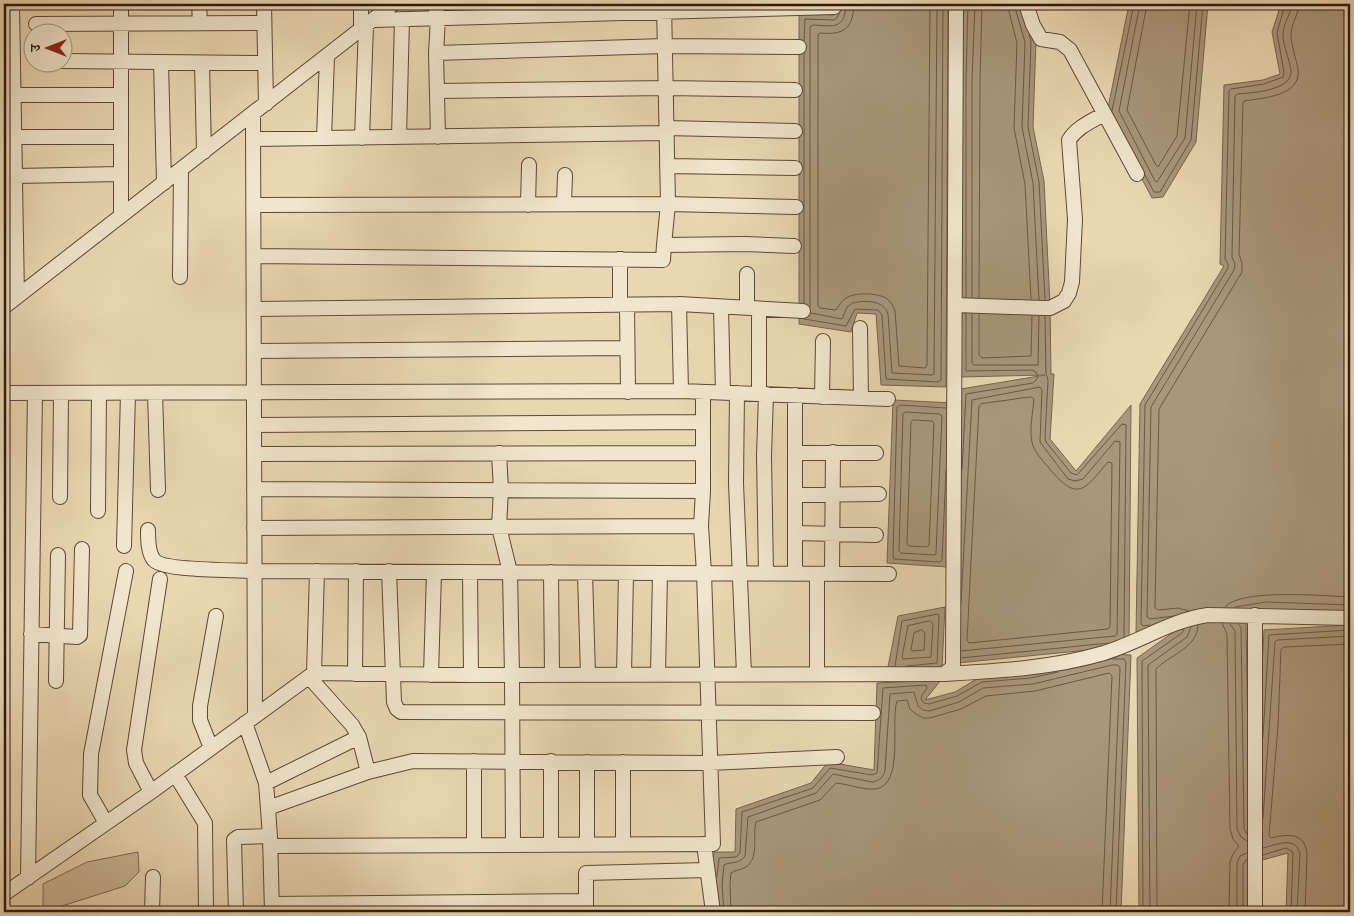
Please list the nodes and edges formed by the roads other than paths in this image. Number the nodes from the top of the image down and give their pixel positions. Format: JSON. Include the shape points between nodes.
{"nodes":[{"id":1,"x":12,"y":4,"type":"edge"},
{"id":2,"x":121,"y":4,"type":"edge"},
{"id":3,"x":199,"y":4,"type":"edge"},
{"id":4,"x":264,"y":4,"type":"edge"},
{"id":5,"x":361,"y":4,"type":"edge"},
{"id":6,"x":393,"y":4,"type":"edge"},
{"id":7,"x":435,"y":4,"type":"edge"},
{"id":8,"x":835,"y":4,"type":"edge"},
{"id":9,"x":956,"y":4,"type":"edge"},
{"id":10,"x":1026,"y":4,"type":"edge"},
{"id":11,"x":625,"y":8,"type":"edge"},
{"id":12,"x":664,"y":8,"type":"edge"},
{"id":13,"x":546,"y":9,"type":"edge"},
{"id":14,"x":438,"y":18,"type":"junction"},
{"id":15,"x":402,"y":19,"type":"junction"},
{"id":16,"x":8,"y":23,"type":"edge"},
{"id":17,"x":200,"y":23,"type":"junction"},
{"id":18,"x":264,"y":23,"type":"junction"},
{"id":19,"x":72,"y":24,"type":"edge"},
{"id":20,"x":121,"y":24,"type":"junction"},
{"id":21,"x":366,"y":25,"type":"junction"},
{"id":22,"x":665,"y":46,"type":"junction"},
{"id":23,"x":799,"y":48,"type":"dead end"},
{"id":24,"x":436,"y":53,"type":"junction"},
{"id":25,"x":327,"y":57,"type":"junction"},
{"id":26,"x":8,"y":58,"type":"edge"},
{"id":27,"x":72,"y":62,"type":"edge"},
{"id":28,"x":121,"y":62,"type":"junction"},
{"id":29,"x":161,"y":62,"type":"junction"},
{"id":30,"x":202,"y":62,"type":"junction"},
{"id":31,"x":265,"y":63,"type":"junction"},
{"id":32,"x":666,"y":88,"type":"junction"},
{"id":33,"x":795,"y":90,"type":"dead end"},
{"id":34,"x":437,"y":91,"type":"junction"},
{"id":35,"x":9,"y":95,"type":"edge"},
{"id":36,"x":121,"y":95,"type":"junction"},
{"id":37,"x":266,"y":104,"type":"junction"},
{"id":38,"x":253,"y":114,"type":"junction"},
{"id":39,"x":1104,"y":114,"type":"junction"},
{"id":40,"x":666,"y":131,"type":"junction"},
{"id":41,"x":795,"y":131,"type":"dead end"},
{"id":42,"x":14,"y":136,"type":"junction"},
{"id":43,"x":121,"y":136,"type":"junction"},
{"id":44,"x":438,"y":136,"type":"junction"},
{"id":45,"x":399,"y":137,"type":"junction"},
{"id":46,"x":324,"y":138,"type":"junction"},
{"id":47,"x":362,"y":138,"type":"junction"},
{"id":48,"x":253,"y":139,"type":"junction"},
{"id":49,"x":204,"y":152,"type":"junction"},
{"id":50,"x":529,"y":165,"type":"dead end"},
{"id":51,"x":667,"y":166,"type":"junction"},
{"id":52,"x":795,"y":168,"type":"dead end"},
{"id":53,"x":11,"y":170,"type":"edge"},
{"id":54,"x":181,"y":170,"type":"junction"},
{"id":55,"x":121,"y":174,"type":"junction"},
{"id":56,"x":1137,"y":174,"type":"dead end"},
{"id":57,"x":564,"y":175,"type":"dead end"},
{"id":58,"x":164,"y":183,"type":"junction"},
{"id":59,"x":564,"y":204,"type":"junction"},
{"id":60,"x":668,"y":204,"type":"junction"},
{"id":61,"x":254,"y":205,"type":"junction"},
{"id":62,"x":528,"y":205,"type":"junction"},
{"id":63,"x":796,"y":207,"type":"dead end"},
{"id":64,"x":121,"y":216,"type":"junction"},
{"id":65,"x":664,"y":245,"type":"junction"},
{"id":66,"x":794,"y":246,"type":"dead end"},
{"id":67,"x":254,"y":256,"type":"junction"},
{"id":68,"x":620,"y":259,"type":"junction"},
{"id":69,"x":747,"y":274,"type":"dead end"},
{"id":70,"x":180,"y":277,"type":"dead end"},
{"id":71,"x":17,"y":297,"type":"junction"},
{"id":72,"x":679,"y":304,"type":"junction"},
{"id":73,"x":623,"y":305,"type":"junction"},
{"id":74,"x":955,"y":305,"type":"junction"},
{"id":75,"x":4,"y":307,"type":"edge"},
{"id":76,"x":722,"y":307,"type":"junction"},
{"id":77,"x":254,"y":309,"type":"junction"},
{"id":78,"x":753,"y":309,"type":"junction"},
{"id":79,"x":803,"y":311,"type":"dead end"},
{"id":80,"x":860,"y":328,"type":"dead end"},
{"id":81,"x":823,"y":341,"type":"dead end"},
{"id":82,"x":627,"y":348,"type":"junction"},
{"id":83,"x":254,"y":351,"type":"junction"},
{"id":84,"x":681,"y":391,"type":"junction"},
{"id":85,"x":254,"y":392,"type":"junction"},
{"id":86,"x":628,"y":392,"type":"junction"},
{"id":87,"x":702,"y":392,"type":"junction"},
{"id":88,"x":4,"y":393,"type":"edge"},
{"id":89,"x":34,"y":393,"type":"junction"},
{"id":90,"x":61,"y":393,"type":"junction"},
{"id":91,"x":99,"y":393,"type":"junction"},
{"id":92,"x":128,"y":393,"type":"junction"},
{"id":93,"x":155,"y":393,"type":"junction"},
{"id":94,"x":723,"y":393,"type":"junction"},
{"id":95,"x":737,"y":393,"type":"junction"},
{"id":96,"x":762,"y":394,"type":"junction"},
{"id":97,"x":795,"y":396,"type":"junction"},
{"id":98,"x":822,"y":397,"type":"junction"},
{"id":99,"x":861,"y":398,"type":"junction"},
{"id":100,"x":888,"y":399,"type":"dead end"},
{"id":101,"x":703,"y":422,"type":"junction"},
{"id":102,"x":254,"y":425,"type":"junction"},
{"id":103,"x":834,"y":452,"type":"junction"},
{"id":104,"x":703,"y":453,"type":"junction"},
{"id":105,"x":795,"y":453,"type":"junction"},
{"id":106,"x":254,"y":454,"type":"junction"},
{"id":107,"x":498,"y":454,"type":"junction"},
{"id":108,"x":876,"y":454,"type":"dead end"},
{"id":109,"x":254,"y":489,"type":"junction"},
{"id":110,"x":158,"y":490,"type":"dead end"},
{"id":111,"x":501,"y":490,"type":"junction"},
{"id":112,"x":703,"y":491,"type":"junction"},
{"id":113,"x":833,"y":494,"type":"junction"},
{"id":114,"x":879,"y":494,"type":"dead end"},
{"id":115,"x":795,"y":495,"type":"junction"},
{"id":116,"x":60,"y":497,"type":"dead end"},
{"id":117,"x":98,"y":511,"type":"dead end"},
{"id":118,"x":701,"y":526,"type":"junction"},
{"id":119,"x":500,"y":527,"type":"junction"},
{"id":120,"x":254,"y":528,"type":"junction"},
{"id":121,"x":148,"y":530,"type":"dead end"},
{"id":122,"x":795,"y":533,"type":"junction"},
{"id":123,"x":832,"y":533,"type":"junction"},
{"id":124,"x":876,"y":535,"type":"dead end"},
{"id":125,"x":124,"y":546,"type":"dead end"},
{"id":126,"x":82,"y":549,"type":"dead end"},
{"id":127,"x":58,"y":554,"type":"dead end"},
{"id":128,"x":126,"y":571,"type":"dead end"},
{"id":129,"x":254,"y":571,"type":"junction"},
{"id":130,"x":317,"y":571,"type":"junction"},
{"id":131,"x":356,"y":571,"type":"junction"},
{"id":132,"x":390,"y":571,"type":"junction"},
{"id":133,"x":434,"y":572,"type":"junction"},
{"id":134,"x":470,"y":572,"type":"junction"},
{"id":135,"x":510,"y":572,"type":"junction"},
{"id":136,"x":550,"y":572,"type":"junction"},
{"id":137,"x":585,"y":573,"type":"junction"},
{"id":138,"x":626,"y":573,"type":"junction"},
{"id":139,"x":660,"y":573,"type":"junction"},
{"id":140,"x":704,"y":573,"type":"junction"},
{"id":141,"x":741,"y":573,"type":"junction"},
{"id":142,"x":766,"y":574,"type":"junction"},
{"id":143,"x":795,"y":574,"type":"junction"},
{"id":144,"x":817,"y":574,"type":"junction"},
{"id":145,"x":832,"y":574,"type":"junction"},
{"id":146,"x":889,"y":574,"type":"dead end"},
{"id":147,"x":160,"y":579,"type":"dead end"},
{"id":148,"x":1255,"y":615,"type":"junction"},
{"id":149,"x":216,"y":616,"type":"dead end"},
{"id":150,"x":1350,"y":618,"type":"edge"},
{"id":151,"x":31,"y":634,"type":"junction"},
{"id":152,"x":57,"y":636,"type":"junction"},
{"id":153,"x":355,"y":674,"type":"junction"},
{"id":154,"x":392,"y":674,"type":"junction"},
{"id":155,"x":624,"y":674,"type":"junction"},
{"id":156,"x":658,"y":674,"type":"junction"},
{"id":157,"x":707,"y":674,"type":"junction"},
{"id":158,"x":744,"y":674,"type":"junction"},
{"id":159,"x":817,"y":674,"type":"junction"},
{"id":160,"x":944,"y":674,"type":"junction"},
{"id":161,"x":312,"y":675,"type":"junction"},
{"id":162,"x":431,"y":675,"type":"junction"},
{"id":163,"x":471,"y":675,"type":"junction"},
{"id":164,"x":512,"y":675,"type":"junction"},
{"id":165,"x":552,"y":675,"type":"junction"},
{"id":166,"x":588,"y":675,"type":"junction"},
{"id":167,"x":56,"y":682,"type":"dead end"},
{"id":168,"x":512,"y":712,"type":"junction"},
{"id":169,"x":708,"y":713,"type":"junction"},
{"id":170,"x":873,"y":713,"type":"dead end"},
{"id":171,"x":250,"y":720,"type":"junction"},
{"id":172,"x":359,"y":737,"type":"junction"},
{"id":173,"x":211,"y":748,"type":"junction"},
{"id":174,"x":837,"y":758,"type":"dead end"},
{"id":175,"x":474,"y":761,"type":"junction"},
{"id":176,"x":512,"y":761,"type":"junction"},
{"id":177,"x":551,"y":761,"type":"junction"},
{"id":178,"x":587,"y":762,"type":"junction"},
{"id":179,"x":623,"y":762,"type":"junction"},
{"id":180,"x":710,"y":763,"type":"junction"},
{"id":181,"x":368,"y":772,"type":"junction"},
{"id":182,"x":175,"y":774,"type":"junction"},
{"id":183,"x":266,"y":783,"type":"junction"},
{"id":184,"x":151,"y":792,"type":"junction"},
{"id":185,"x":268,"y":808,"type":"junction"},
{"id":186,"x":106,"y":823,"type":"junction"},
{"id":187,"x":270,"y":841,"type":"junction"},
{"id":188,"x":474,"y":844,"type":"junction"},
{"id":189,"x":512,"y":844,"type":"junction"},
{"id":190,"x":550,"y":844,"type":"junction"},
{"id":191,"x":587,"y":844,"type":"junction"},
{"id":192,"x":623,"y":844,"type":"junction"},
{"id":193,"x":704,"y":844,"type":"junction"},
{"id":194,"x":707,"y":870,"type":"junction"},
{"id":195,"x":153,"y":877,"type":"dead end"},
{"id":196,"x":28,"y":878,"type":"junction"},
{"id":197,"x":4,"y":894,"type":"edge"},
{"id":198,"x":528,"y":907,"type":"edge"},
{"id":199,"x":586,"y":907,"type":"edge"},
{"id":200,"x":272,"y":908,"type":"edge"},
{"id":201,"x":152,"y":912,"type":"edge"},
{"id":202,"x":206,"y":912,"type":"edge"},
{"id":203,"x":236,"y":912,"type":"edge"},
{"id":204,"x":713,"y":912,"type":"edge"},
{"id":205,"x":1255,"y":912,"type":"edge"}],
"edges":[{"from":1,"to":16,"type":"street"},
{"from":2,"to":20,"type":"street"},
{"from":3,"to":17,"type":"street"},
{"from":4,"to":18,"type":"street"},
{"from":5,"to":21,"type":"street"},
{"from":6,"to":21,"type":"street"},
{"from":7,"to":14,"type":"street"},
{"from":8,"to":12,"type":"street","via":[[834,7]]},
{"from":9,"to":74,"type":"street"},
{"from":10,"to":39,"type":"street","via":[[1041,39],[1060,42],[1070,50]]},
{"from":11,"to":12,"type":"street"},
{"from":11,"to":13,"type":"street"},
{"from":12,"to":22,"type":"street"},
{"from":13,"to":14,"type":"street"},
{"from":14,"to":15,"type":"street"},
{"from":14,"to":24,"type":"street"},
{"from":15,"to":21,"type":"street"},
{"from":15,"to":45,"type":"street"},
{"from":16,"to":26,"type":"street"},
{"from":17,"to":18,"type":"street"},
{"from":17,"to":20,"type":"street"},
{"from":18,"to":31,"type":"street"},
{"from":19,"to":20,"type":"street"},
{"from":20,"to":28,"type":"street"},
{"from":21,"to":25,"type":"street"},
{"from":21,"to":47,"type":"street"},
{"from":22,"to":23,"type":"street"},
{"from":22,"to":24,"type":"street"},
{"from":22,"to":32,"type":"street"},
{"from":24,"to":34,"type":"street"},
{"from":25,"to":37,"type":"street"},
{"from":25,"to":46,"type":"street"},
{"from":26,"to":35,"type":"street"},
{"from":27,"to":28,"type":"street"},
{"from":28,"to":29,"type":"street"},
{"from":28,"to":36,"type":"street"},
{"from":29,"to":30,"type":"street"},
{"from":29,"to":58,"type":"street"},
{"from":30,"to":31,"type":"street"},
{"from":30,"to":49,"type":"street"},
{"from":31,"to":37,"type":"street"},
{"from":32,"to":33,"type":"street"},
{"from":32,"to":34,"type":"street"},
{"from":32,"to":40,"type":"street"},
{"from":34,"to":44,"type":"street"},
{"from":35,"to":36,"type":"street"},
{"from":35,"to":42,"type":"street"},
{"from":36,"to":43,"type":"street"},
{"from":37,"to":38,"type":"street"},
{"from":38,"to":48,"type":"street"},
{"from":38,"to":49,"type":"street"},
{"from":39,"to":56,"type":"street"},
{"from":39,"to":74,"type":"street","via":[[1072,134],[1069,140],[1075,219],[1072,282],[1064,301],[1044,308]]},
{"from":40,"to":41,"type":"street"},
{"from":40,"to":44,"type":"street"},
{"from":40,"to":51,"type":"street"},
{"from":42,"to":43,"type":"street"},
{"from":42,"to":53,"type":"street"},
{"from":43,"to":55,"type":"street"},
{"from":44,"to":45,"type":"street"},
{"from":45,"to":47,"type":"street"},
{"from":46,"to":47,"type":"street"},
{"from":46,"to":48,"type":"street"},
{"from":48,"to":61,"type":"street"},
{"from":49,"to":54,"type":"street"},
{"from":50,"to":62,"type":"street"},
{"from":51,"to":52,"type":"street"},
{"from":51,"to":60,"type":"street"},
{"from":53,"to":55,"type":"street"},
{"from":53,"to":71,"type":"street"},
{"from":54,"to":58,"type":"street"},
{"from":54,"to":70,"type":"street"},
{"from":55,"to":64,"type":"street"},
{"from":57,"to":59,"type":"street"},
{"from":58,"to":64,"type":"street"},
{"from":59,"to":60,"type":"street"},
{"from":59,"to":62,"type":"street"},
{"from":60,"to":63,"type":"street"},
{"from":60,"to":65,"type":"street"},
{"from":61,"to":62,"type":"street"},
{"from":61,"to":67,"type":"street"},
{"from":64,"to":71,"type":"street"},
{"from":65,"to":66,"type":"street"},
{"from":65,"to":68,"type":"street","via":[[663,260]]},
{"from":67,"to":68,"type":"street"},
{"from":67,"to":77,"type":"street"},
{"from":68,"to":73,"type":"street"},
{"from":69,"to":78,"type":"street"},
{"from":71,"to":75,"type":"street"},
{"from":72,"to":73,"type":"street"},
{"from":72,"to":76,"type":"street"},
{"from":72,"to":84,"type":"street"},
{"from":73,"to":77,"type":"street"},
{"from":73,"to":82,"type":"street"},
{"from":74,"to":160,"type":"street","via":[[953,667]]},
{"from":76,"to":78,"type":"street"},
{"from":76,"to":94,"type":"street"},
{"from":77,"to":83,"type":"street"},
{"from":78,"to":79,"type":"street"},
{"from":78,"to":96,"type":"street"},
{"from":80,"to":99,"type":"street"},
{"from":81,"to":98,"type":"street"},
{"from":82,"to":83,"type":"street"},
{"from":82,"to":86,"type":"street"},
{"from":83,"to":85,"type":"street"},
{"from":84,"to":86,"type":"street"},
{"from":84,"to":87,"type":"street"},
{"from":85,"to":86,"type":"street"},
{"from":85,"to":93,"type":"street"},
{"from":85,"to":102,"type":"street"},
{"from":87,"to":94,"type":"street"},
{"from":87,"to":101,"type":"street"},
{"from":88,"to":89,"type":"street"},
{"from":89,"to":90,"type":"street"},
{"from":89,"to":151,"type":"street"},
{"from":90,"to":91,"type":"street"},
{"from":90,"to":116,"type":"street"},
{"from":91,"to":92,"type":"street"},
{"from":91,"to":117,"type":"street"},
{"from":92,"to":93,"type":"street"},
{"from":92,"to":125,"type":"street"},
{"from":93,"to":110,"type":"street"},
{"from":94,"to":95,"type":"street"},
{"from":95,"to":96,"type":"street"},
{"from":95,"to":141,"type":"street","via":[[736,483]]},
{"from":96,"to":97,"type":"street"},
{"from":96,"to":142,"type":"street"},
{"from":97,"to":98,"type":"street"},
{"from":97,"to":105,"type":"street"},
{"from":98,"to":99,"type":"street"},
{"from":99,"to":100,"type":"street"},
{"from":101,"to":102,"type":"street"},
{"from":101,"to":104,"type":"street"},
{"from":102,"to":106,"type":"street"},
{"from":103,"to":105,"type":"street"},
{"from":103,"to":108,"type":"street"},
{"from":103,"to":113,"type":"street"},
{"from":104,"to":107,"type":"street"},
{"from":104,"to":112,"type":"street"},
{"from":105,"to":115,"type":"street"},
{"from":106,"to":107,"type":"street"},
{"from":106,"to":109,"type":"street"},
{"from":107,"to":111,"type":"street"},
{"from":109,"to":111,"type":"street"},
{"from":109,"to":120,"type":"street"},
{"from":111,"to":112,"type":"street"},
{"from":111,"to":119,"type":"street"},
{"from":112,"to":118,"type":"street"},
{"from":113,"to":114,"type":"street"},
{"from":113,"to":115,"type":"street"},
{"from":113,"to":123,"type":"street"},
{"from":115,"to":122,"type":"street"},
{"from":118,"to":119,"type":"street"},
{"from":118,"to":140,"type":"street"},
{"from":119,"to":120,"type":"street"},
{"from":119,"to":135,"type":"street"},
{"from":120,"to":129,"type":"street"},
{"from":121,"to":129,"type":"street","via":[[150,552],[161,566]]},
{"from":122,"to":123,"type":"street"},
{"from":122,"to":143,"type":"street"},
{"from":123,"to":124,"type":"street"},
{"from":123,"to":145,"type":"street"},
{"from":126,"to":152,"type":"street","via":[[80,635]]},
{"from":127,"to":152,"type":"street"},
{"from":128,"to":186,"type":"street","via":[[91,754],[90,796]]},
{"from":129,"to":130,"type":"street"},
{"from":129,"to":171,"type":"street"},
{"from":130,"to":131,"type":"street"},
{"from":130,"to":161,"type":"street"},
{"from":131,"to":132,"type":"street"},
{"from":131,"to":153,"type":"street"},
{"from":132,"to":133,"type":"street"},
{"from":132,"to":154,"type":"street"},
{"from":133,"to":134,"type":"street"},
{"from":133,"to":162,"type":"street"},
{"from":134,"to":135,"type":"street"},
{"from":134,"to":163,"type":"street"},
{"from":135,"to":136,"type":"street"},
{"from":135,"to":164,"type":"street"},
{"from":136,"to":137,"type":"street"},
{"from":136,"to":165,"type":"street"},
{"from":137,"to":138,"type":"street"},
{"from":137,"to":166,"type":"street"},
{"from":138,"to":139,"type":"street"},
{"from":138,"to":155,"type":"street"},
{"from":139,"to":140,"type":"street"},
{"from":139,"to":156,"type":"street"},
{"from":140,"to":141,"type":"street"},
{"from":140,"to":157,"type":"street"},
{"from":141,"to":142,"type":"street"},
{"from":141,"to":158,"type":"street"},
{"from":142,"to":143,"type":"street"},
{"from":143,"to":144,"type":"street"},
{"from":144,"to":145,"type":"street"},
{"from":144,"to":159,"type":"street"},
{"from":145,"to":146,"type":"street"},
{"from":147,"to":184,"type":"street","via":[[134,750],[136,763]]},
{"from":148,"to":150,"type":"street"},
{"from":148,"to":160,"type":"street","via":[[1191,617],[1115,649],[1077,660]]},
{"from":148,"to":205,"type":"street"},
{"from":149,"to":173,"type":"street","via":[[200,706],[200,720]]},
{"from":151,"to":152,"type":"street"},
{"from":151,"to":196,"type":"street"},
{"from":152,"to":167,"type":"street"},
{"from":153,"to":154,"type":"street"},
{"from":153,"to":161,"type":"street"},
{"from":154,"to":162,"type":"street"},
{"from":154,"to":168,"type":"street","via":[[394,702],[401,712]]},
{"from":155,"to":156,"type":"street"},
{"from":155,"to":166,"type":"street"},
{"from":156,"to":157,"type":"street"},
{"from":157,"to":158,"type":"street"},
{"from":157,"to":169,"type":"street"},
{"from":158,"to":159,"type":"street"},
{"from":159,"to":160,"type":"street"},
{"from":161,"to":171,"type":"street"},
{"from":161,"to":172,"type":"street"},
{"from":162,"to":163,"type":"street"},
{"from":163,"to":164,"type":"street"},
{"from":164,"to":165,"type":"street"},
{"from":164,"to":168,"type":"street"},
{"from":165,"to":166,"type":"street"},
{"from":168,"to":169,"type":"street"},
{"from":168,"to":176,"type":"street"},
{"from":169,"to":170,"type":"street"},
{"from":169,"to":180,"type":"street"},
{"from":171,"to":173,"type":"street"},
{"from":171,"to":183,"type":"street"},
{"from":172,"to":181,"type":"street"},
{"from":172,"to":183,"type":"street"},
{"from":173,"to":182,"type":"street"},
{"from":174,"to":180,"type":"street"},
{"from":175,"to":176,"type":"street"},
{"from":175,"to":181,"type":"street","via":[[413,761]]},
{"from":175,"to":188,"type":"street"},
{"from":176,"to":177,"type":"street"},
{"from":176,"to":189,"type":"street"},
{"from":177,"to":178,"type":"street"},
{"from":177,"to":190,"type":"street"},
{"from":178,"to":179,"type":"street"},
{"from":178,"to":191,"type":"street"},
{"from":179,"to":180,"type":"street"},
{"from":179,"to":192,"type":"street"},
{"from":180,"to":193,"type":"street","via":[[713,844]]},
{"from":181,"to":185,"type":"street"},
{"from":182,"to":184,"type":"street"},
{"from":182,"to":202,"type":"street","via":[[205,822]]},
{"from":183,"to":185,"type":"street"},
{"from":184,"to":186,"type":"street"},
{"from":185,"to":187,"type":"street"},
{"from":186,"to":196,"type":"street"},
{"from":187,"to":188,"type":"street"},
{"from":187,"to":200,"type":"street"},
{"from":187,"to":203,"type":"street","via":[[238,837],[234,840]]},
{"from":188,"to":189,"type":"street"},
{"from":189,"to":190,"type":"street"},
{"from":190,"to":191,"type":"street"},
{"from":191,"to":192,"type":"street"},
{"from":192,"to":193,"type":"street"},
{"from":193,"to":194,"type":"street"},
{"from":194,"to":199,"type":"street","via":[[586,873]]},
{"from":194,"to":204,"type":"street"},
{"from":195,"to":201,"type":"street"},
{"from":196,"to":197,"type":"street"},
{"from":198,"to":199,"type":"street"},
{"from":198,"to":200,"type":"street"}]}
